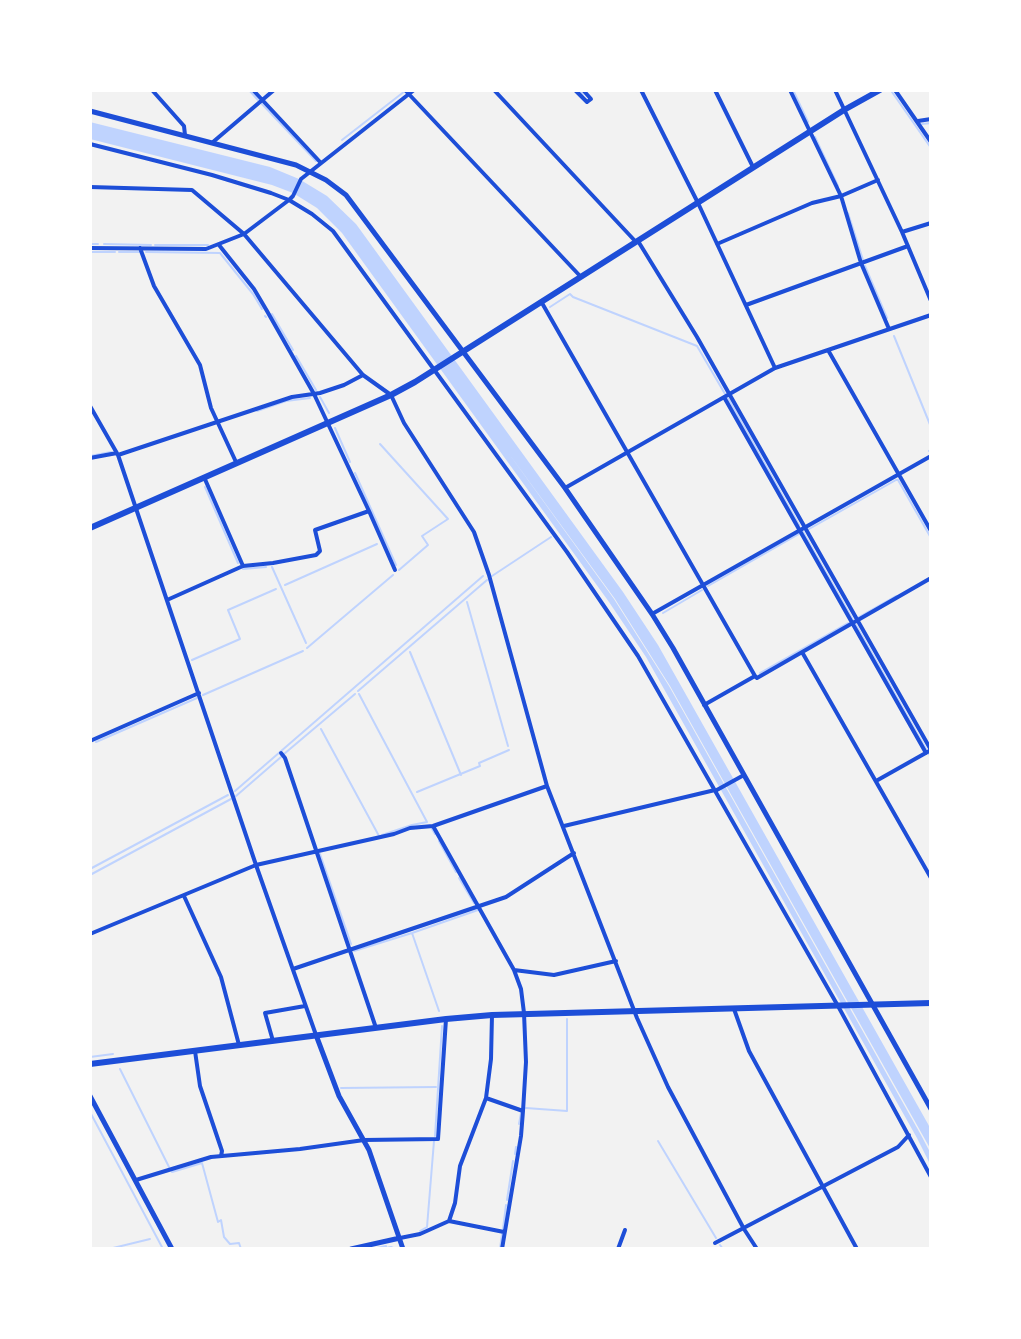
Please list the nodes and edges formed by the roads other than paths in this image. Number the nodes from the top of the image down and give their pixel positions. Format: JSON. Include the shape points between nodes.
{"nodes":[{"id":1,"x":152,"y":90,"type":"edge"},
{"id":2,"x":253,"y":90,"type":"edge"},
{"id":3,"x":274,"y":90,"type":"edge"},
{"id":4,"x":494,"y":90,"type":"edge"},
{"id":5,"x":575,"y":90,"type":"edge"},
{"id":6,"x":583,"y":90,"type":"edge"},
{"id":7,"x":641,"y":90,"type":"edge"},
{"id":8,"x":715,"y":90,"type":"edge"},
{"id":9,"x":790,"y":90,"type":"edge"},
{"id":10,"x":835,"y":90,"type":"edge"},
{"id":11,"x":880,"y":90,"type":"edge"},
{"id":12,"x":895,"y":90,"type":"edge"},
{"id":13,"x":409,"y":92,"type":"edge"},
{"id":14,"x":263,"y":99,"type":"junction"},
{"id":15,"x":844,"y":110,"type":"junction"},
{"id":16,"x":90,"y":111,"type":"edge"},
{"id":17,"x":931,"y":119,"type":"edge"},
{"id":18,"x":917,"y":121,"type":"junction"},
{"id":19,"x":810,"y":131,"type":"junction"},
{"id":20,"x":185,"y":135,"type":"junction"},
{"id":21,"x":213,"y":142,"type":"junction"},
{"id":22,"x":931,"y":142,"type":"edge"},
{"id":23,"x":90,"y":144,"type":"edge"},
{"id":24,"x":321,"y":163,"type":"junction"},
{"id":25,"x":753,"y":168,"type":"junction"},
{"id":26,"x":311,"y":171,"type":"junction"},
{"id":27,"x":878,"y":180,"type":"junction"},
{"id":28,"x":90,"y":187,"type":"edge"},
{"id":29,"x":841,"y":196,"type":"junction"},
{"id":30,"x":291,"y":198,"type":"junction"},
{"id":31,"x":698,"y":203,"type":"junction"},
{"id":32,"x":931,"y":223,"type":"edge"},
{"id":33,"x":902,"y":232,"type":"junction"},
{"id":34,"x":244,"y":234,"type":"junction"},
{"id":35,"x":637,"y":242,"type":"junction"},
{"id":36,"x":717,"y":244,"type":"junction"},
{"id":37,"x":219,"y":245,"type":"junction"},
{"id":38,"x":908,"y":246,"type":"junction"},
{"id":39,"x":90,"y":248,"type":"edge"},
{"id":40,"x":140,"y":248,"type":"junction"},
{"id":41,"x":861,"y":263,"type":"junction"},
{"id":42,"x":581,"y":277,"type":"junction"},
{"id":43,"x":931,"y":301,"type":"edge"},
{"id":44,"x":541,"y":303,"type":"junction"},
{"id":45,"x":746,"y":305,"type":"junction"},
{"id":46,"x":931,"y":315,"type":"edge"},
{"id":47,"x":889,"y":329,"type":"junction"},
{"id":48,"x":828,"y":350,"type":"junction"},
{"id":49,"x":463,"y":352,"type":"junction"},
{"id":50,"x":775,"y":368,"type":"junction"},
{"id":51,"x":436,"y":369,"type":"junction"},
{"id":52,"x":363,"y":375,"type":"junction"},
{"id":53,"x":314,"y":394,"type":"junction"},
{"id":54,"x":391,"y":395,"type":"junction"},
{"id":55,"x":726,"y":396,"type":"junction"},
{"id":56,"x":90,"y":406,"type":"edge"},
{"id":57,"x":216,"y":422,"type":"junction"},
{"id":58,"x":328,"y":423,"type":"junction"},
{"id":59,"x":627,"y":452,"type":"junction"},
{"id":60,"x":118,"y":454,"type":"junction"},
{"id":61,"x":931,"y":456,"type":"edge"},
{"id":62,"x":90,"y":458,"type":"edge"},
{"id":63,"x":236,"y":462,"type":"junction"},
{"id":64,"x":898,"y":474,"type":"junction"},
{"id":65,"x":204,"y":477,"type":"junction"},
{"id":66,"x":565,"y":488,"type":"junction"},
{"id":67,"x":136,"y":508,"type":"junction"},
{"id":68,"x":369,"y":511,"type":"junction"},
{"id":69,"x":90,"y":528,"type":"edge"},
{"id":70,"x":802,"y":529,"type":"junction"},
{"id":71,"x":931,"y":531,"type":"edge"},
{"id":72,"x":243,"y":566,"type":"junction"},
{"id":73,"x":395,"y":570,"type":"dead end"},
{"id":74,"x":931,"y":578,"type":"edge"},
{"id":75,"x":703,"y":585,"type":"junction"},
{"id":76,"x":167,"y":600,"type":"junction"},
{"id":77,"x":652,"y":614,"type":"junction"},
{"id":78,"x":854,"y":622,"type":"junction"},
{"id":79,"x":802,"y":652,"type":"junction"},
{"id":80,"x":755,"y":676,"type":"junction"},
{"id":81,"x":199,"y":693,"type":"junction"},
{"id":82,"x":704,"y":705,"type":"junction"},
{"id":83,"x":90,"y":741,"type":"edge"},
{"id":84,"x":281,"y":753,"type":"dead end"},
{"id":85,"x":744,"y":775,"type":"junction"},
{"id":86,"x":876,"y":781,"type":"junction"},
{"id":87,"x":547,"y":786,"type":"junction"},
{"id":88,"x":716,"y":790,"type":"junction"},
{"id":89,"x":433,"y":826,"type":"junction"},
{"id":90,"x":564,"y":826,"type":"junction"},
{"id":91,"x":316,"y":852,"type":"junction"},
{"id":92,"x":574,"y":853,"type":"junction"},
{"id":93,"x":256,"y":865,"type":"junction"},
{"id":94,"x":931,"y":878,"type":"edge"},
{"id":95,"x":184,"y":896,"type":"junction"},
{"id":96,"x":478,"y":907,"type":"junction"},
{"id":97,"x":90,"y":934,"type":"edge"},
{"id":98,"x":350,"y":950,"type":"junction"},
{"id":99,"x":616,"y":961,"type":"junction"},
{"id":100,"x":293,"y":969,"type":"junction"},
{"id":101,"x":514,"y":970,"type":"junction"},
{"id":102,"x":931,"y":1003,"type":"edge"},
{"id":103,"x":874,"y":1005,"type":"junction"},
{"id":104,"x":305,"y":1006,"type":"junction"},
{"id":105,"x":840,"y":1006,"type":"junction"},
{"id":106,"x":734,"y":1009,"type":"junction"},
{"id":107,"x":636,"y":1011,"type":"junction"},
{"id":108,"x":524,"y":1013,"type":"junction"},
{"id":109,"x":492,"y":1015,"type":"junction"},
{"id":110,"x":446,"y":1019,"type":"junction"},
{"id":111,"x":376,"y":1028,"type":"junction"},
{"id":112,"x":316,"y":1035,"type":"junction"},
{"id":113,"x":273,"y":1041,"type":"junction"},
{"id":114,"x":239,"y":1045,"type":"junction"},
{"id":115,"x":195,"y":1051,"type":"junction"},
{"id":116,"x":90,"y":1064,"type":"edge"},
{"id":117,"x":90,"y":1096,"type":"edge"},
{"id":118,"x":486,"y":1098,"type":"junction"},
{"id":119,"x":931,"y":1109,"type":"edge"},
{"id":120,"x":523,"y":1111,"type":"junction"},
{"id":121,"x":909,"y":1135,"type":"junction"},
{"id":122,"x":364,"y":1140,"type":"junction"},
{"id":123,"x":914,"y":1145,"type":"junction"},
{"id":124,"x":898,"y":1147,"type":"junction"},
{"id":125,"x":221,"y":1156,"type":"junction"},
{"id":126,"x":931,"y":1177,"type":"edge"},
{"id":127,"x":136,"y":1180,"type":"junction"},
{"id":128,"x":823,"y":1187,"type":"junction"},
{"id":129,"x":449,"y":1221,"type":"junction"},
{"id":130,"x":744,"y":1229,"type":"junction"},
{"id":131,"x":625,"y":1230,"type":"dead end"},
{"id":132,"x":504,"y":1232,"type":"junction"},
{"id":133,"x":400,"y":1238,"type":"junction"},
{"id":134,"x":715,"y":1243,"type":"dead end"},
{"id":135,"x":172,"y":1249,"type":"edge"},
{"id":136,"x":351,"y":1249,"type":"edge"},
{"id":137,"x":403,"y":1249,"type":"edge"},
{"id":138,"x":502,"y":1249,"type":"edge"},
{"id":139,"x":618,"y":1249,"type":"edge"},
{"id":140,"x":757,"y":1249,"type":"edge"},
{"id":141,"x":857,"y":1249,"type":"edge"}],
"edges":[{"from":1,"to":20,"type":"street","via":[[184,126]]},
{"from":2,"to":14,"type":"street"},
{"from":3,"to":14,"type":"street"},
{"from":4,"to":35,"type":"street"},
{"from":5,"to":6,"type":"street","via":[[587,102],[591,99]]},
{"from":7,"to":31,"type":"street"},
{"from":8,"to":25,"type":"street"},
{"from":9,"to":19,"type":"street"},
{"from":10,"to":15,"type":"street"},
{"from":11,"to":15,"type":"main road"},
{"from":12,"to":18,"type":"street"},
{"from":13,"to":24,"type":"street"},
{"from":13,"to":42,"type":"street"},
{"from":14,"to":21,"type":"street"},
{"from":14,"to":24,"type":"street"},
{"from":15,"to":19,"type":"main road"},
{"from":15,"to":27,"type":"street"},
{"from":16,"to":20,"type":"street"},
{"from":17,"to":18,"type":"street"},
{"from":18,"to":22,"type":"street"},
{"from":19,"to":25,"type":"main road"},
{"from":19,"to":29,"type":"street"},
{"from":20,"to":21,"type":"street"},
{"from":21,"to":26,"type":"street"},
{"from":23,"to":30,"type":"street"},
{"from":24,"to":26,"type":"street"},
{"from":25,"to":31,"type":"main road"},
{"from":26,"to":30,"type":"street"},
{"from":26,"to":49,"type":"street","via":[[346,195]]},
{"from":27,"to":29,"type":"street"},
{"from":27,"to":33,"type":"street"},
{"from":28,"to":34,"type":"street","via":[[192,190]]},
{"from":29,"to":36,"type":"street"},
{"from":29,"to":41,"type":"street"},
{"from":30,"to":34,"type":"street"},
{"from":30,"to":51,"type":"street","via":[[333,231]]},
{"from":31,"to":35,"type":"main road"},
{"from":31,"to":36,"type":"street"},
{"from":32,"to":33,"type":"street"},
{"from":33,"to":38,"type":"street"},
{"from":34,"to":37,"type":"street"},
{"from":34,"to":52,"type":"street"},
{"from":35,"to":42,"type":"main road"},
{"from":35,"to":55,"type":"street","via":[[697,337]]},
{"from":36,"to":45,"type":"street"},
{"from":37,"to":40,"type":"street"},
{"from":37,"to":53,"type":"street","via":[[254,289]]},
{"from":38,"to":41,"type":"street"},
{"from":38,"to":43,"type":"street"},
{"from":39,"to":40,"type":"street"},
{"from":40,"to":57,"type":"street","via":[[154,286],[200,365]]},
{"from":41,"to":45,"type":"street"},
{"from":41,"to":47,"type":"street"},
{"from":42,"to":44,"type":"main road"},
{"from":44,"to":49,"type":"main road"},
{"from":44,"to":59,"type":"street"},
{"from":45,"to":50,"type":"street"},
{"from":46,"to":47,"type":"street"},
{"from":47,"to":48,"type":"street"},
{"from":48,"to":50,"type":"street"},
{"from":48,"to":64,"type":"street"},
{"from":49,"to":51,"type":"main road"},
{"from":49,"to":66,"type":"street"},
{"from":50,"to":55,"type":"street"},
{"from":51,"to":54,"type":"main road"},
{"from":51,"to":88,"type":"street","via":[[607,609]]},
{"from":52,"to":53,"type":"street"},
{"from":52,"to":54,"type":"street"},
{"from":53,"to":57,"type":"street"},
{"from":53,"to":58,"type":"street"},
{"from":54,"to":58,"type":"main road"},
{"from":54,"to":87,"type":"street","via":[[474,532]]},
{"from":55,"to":59,"type":"street"},
{"from":55,"to":70,"type":"street"},
{"from":56,"to":60,"type":"street"},
{"from":57,"to":60,"type":"street"},
{"from":57,"to":63,"type":"street"},
{"from":58,"to":63,"type":"main road"},
{"from":58,"to":68,"type":"street"},
{"from":59,"to":66,"type":"street"},
{"from":59,"to":75,"type":"street"},
{"from":60,"to":62,"type":"street"},
{"from":60,"to":67,"type":"street"},
{"from":61,"to":64,"type":"street"},
{"from":63,"to":65,"type":"main road"},
{"from":64,"to":70,"type":"street"},
{"from":64,"to":71,"type":"street"},
{"from":65,"to":67,"type":"main road"},
{"from":65,"to":72,"type":"street"},
{"from":66,"to":77,"type":"street"},
{"from":67,"to":69,"type":"main road"},
{"from":67,"to":76,"type":"street"},
{"from":68,"to":72,"type":"street","via":[[315,530],[320,551],[316,555]]},
{"from":68,"to":73,"type":"street"},
{"from":70,"to":75,"type":"street"},
{"from":70,"to":78,"type":"street"},
{"from":72,"to":76,"type":"street"},
{"from":74,"to":78,"type":"street"},
{"from":75,"to":77,"type":"street"},
{"from":75,"to":80,"type":"street"},
{"from":76,"to":81,"type":"street"},
{"from":77,"to":82,"type":"street"},
{"from":78,"to":79,"type":"street"},
{"from":78,"to":86,"type":"street","via":[[926,753]]},
{"from":79,"to":80,"type":"street"},
{"from":79,"to":86,"type":"street"},
{"from":80,"to":82,"type":"street"},
{"from":81,"to":83,"type":"street"},
{"from":81,"to":93,"type":"street"},
{"from":82,"to":85,"type":"street"},
{"from":84,"to":91,"type":"street"},
{"from":85,"to":88,"type":"street"},
{"from":85,"to":103,"type":"street"},
{"from":86,"to":94,"type":"street"},
{"from":87,"to":89,"type":"street"},
{"from":87,"to":90,"type":"street"},
{"from":88,"to":90,"type":"street"},
{"from":88,"to":105,"type":"street"},
{"from":89,"to":91,"type":"street"},
{"from":89,"to":96,"type":"street"},
{"from":90,"to":92,"type":"street"},
{"from":91,"to":93,"type":"street"},
{"from":91,"to":98,"type":"street"},
{"from":92,"to":96,"type":"street","via":[[506,897]]},
{"from":92,"to":99,"type":"street"},
{"from":93,"to":95,"type":"street"},
{"from":93,"to":100,"type":"street"},
{"from":95,"to":97,"type":"street"},
{"from":95,"to":114,"type":"street","via":[[221,977]]},
{"from":96,"to":98,"type":"street"},
{"from":96,"to":101,"type":"street"},
{"from":98,"to":100,"type":"street"},
{"from":98,"to":111,"type":"street"},
{"from":99,"to":101,"type":"street","via":[[554,975]]},
{"from":99,"to":107,"type":"street"},
{"from":100,"to":104,"type":"street"},
{"from":101,"to":108,"type":"street"},
{"from":102,"to":103,"type":"main road"},
{"from":103,"to":105,"type":"main road"},
{"from":103,"to":119,"type":"street"},
{"from":104,"to":112,"type":"street"},
{"from":104,"to":113,"type":"street","via":[[265,1013]]},
{"from":105,"to":106,"type":"main road"},
{"from":105,"to":121,"type":"street"},
{"from":106,"to":107,"type":"main road"},
{"from":106,"to":128,"type":"street","via":[[749,1051]]},
{"from":107,"to":108,"type":"main road"},
{"from":107,"to":130,"type":"street","via":[[668,1087]]},
{"from":108,"to":109,"type":"main road"},
{"from":108,"to":120,"type":"street"},
{"from":109,"to":110,"type":"main road"},
{"from":109,"to":118,"type":"street"},
{"from":110,"to":111,"type":"main road"},
{"from":110,"to":122,"type":"street","via":[[438,1139]]},
{"from":111,"to":112,"type":"main road"},
{"from":112,"to":113,"type":"main road"},
{"from":112,"to":122,"type":"street","via":[[339,1096]]},
{"from":113,"to":114,"type":"main road"},
{"from":114,"to":115,"type":"main road"},
{"from":115,"to":116,"type":"main road"},
{"from":115,"to":125,"type":"street"},
{"from":117,"to":127,"type":"street"},
{"from":118,"to":120,"type":"street"},
{"from":118,"to":129,"type":"street","via":[[460,1166]]},
{"from":120,"to":132,"type":"street"},
{"from":121,"to":123,"type":"street"},
{"from":121,"to":124,"type":"street"},
{"from":122,"to":125,"type":"street"},
{"from":122,"to":133,"type":"street"},
{"from":123,"to":124,"type":"street"},
{"from":123,"to":126,"type":"street"},
{"from":124,"to":128,"type":"street"},
{"from":125,"to":127,"type":"street"},
{"from":127,"to":135,"type":"street"},
{"from":128,"to":130,"type":"street"},
{"from":128,"to":141,"type":"street"},
{"from":129,"to":132,"type":"street"},
{"from":129,"to":133,"type":"street"},
{"from":130,"to":134,"type":"street"},
{"from":130,"to":140,"type":"street"},
{"from":131,"to":139,"type":"street"},
{"from":132,"to":138,"type":"street"},
{"from":133,"to":136,"type":"street"},
{"from":133,"to":137,"type":"street"}]}
